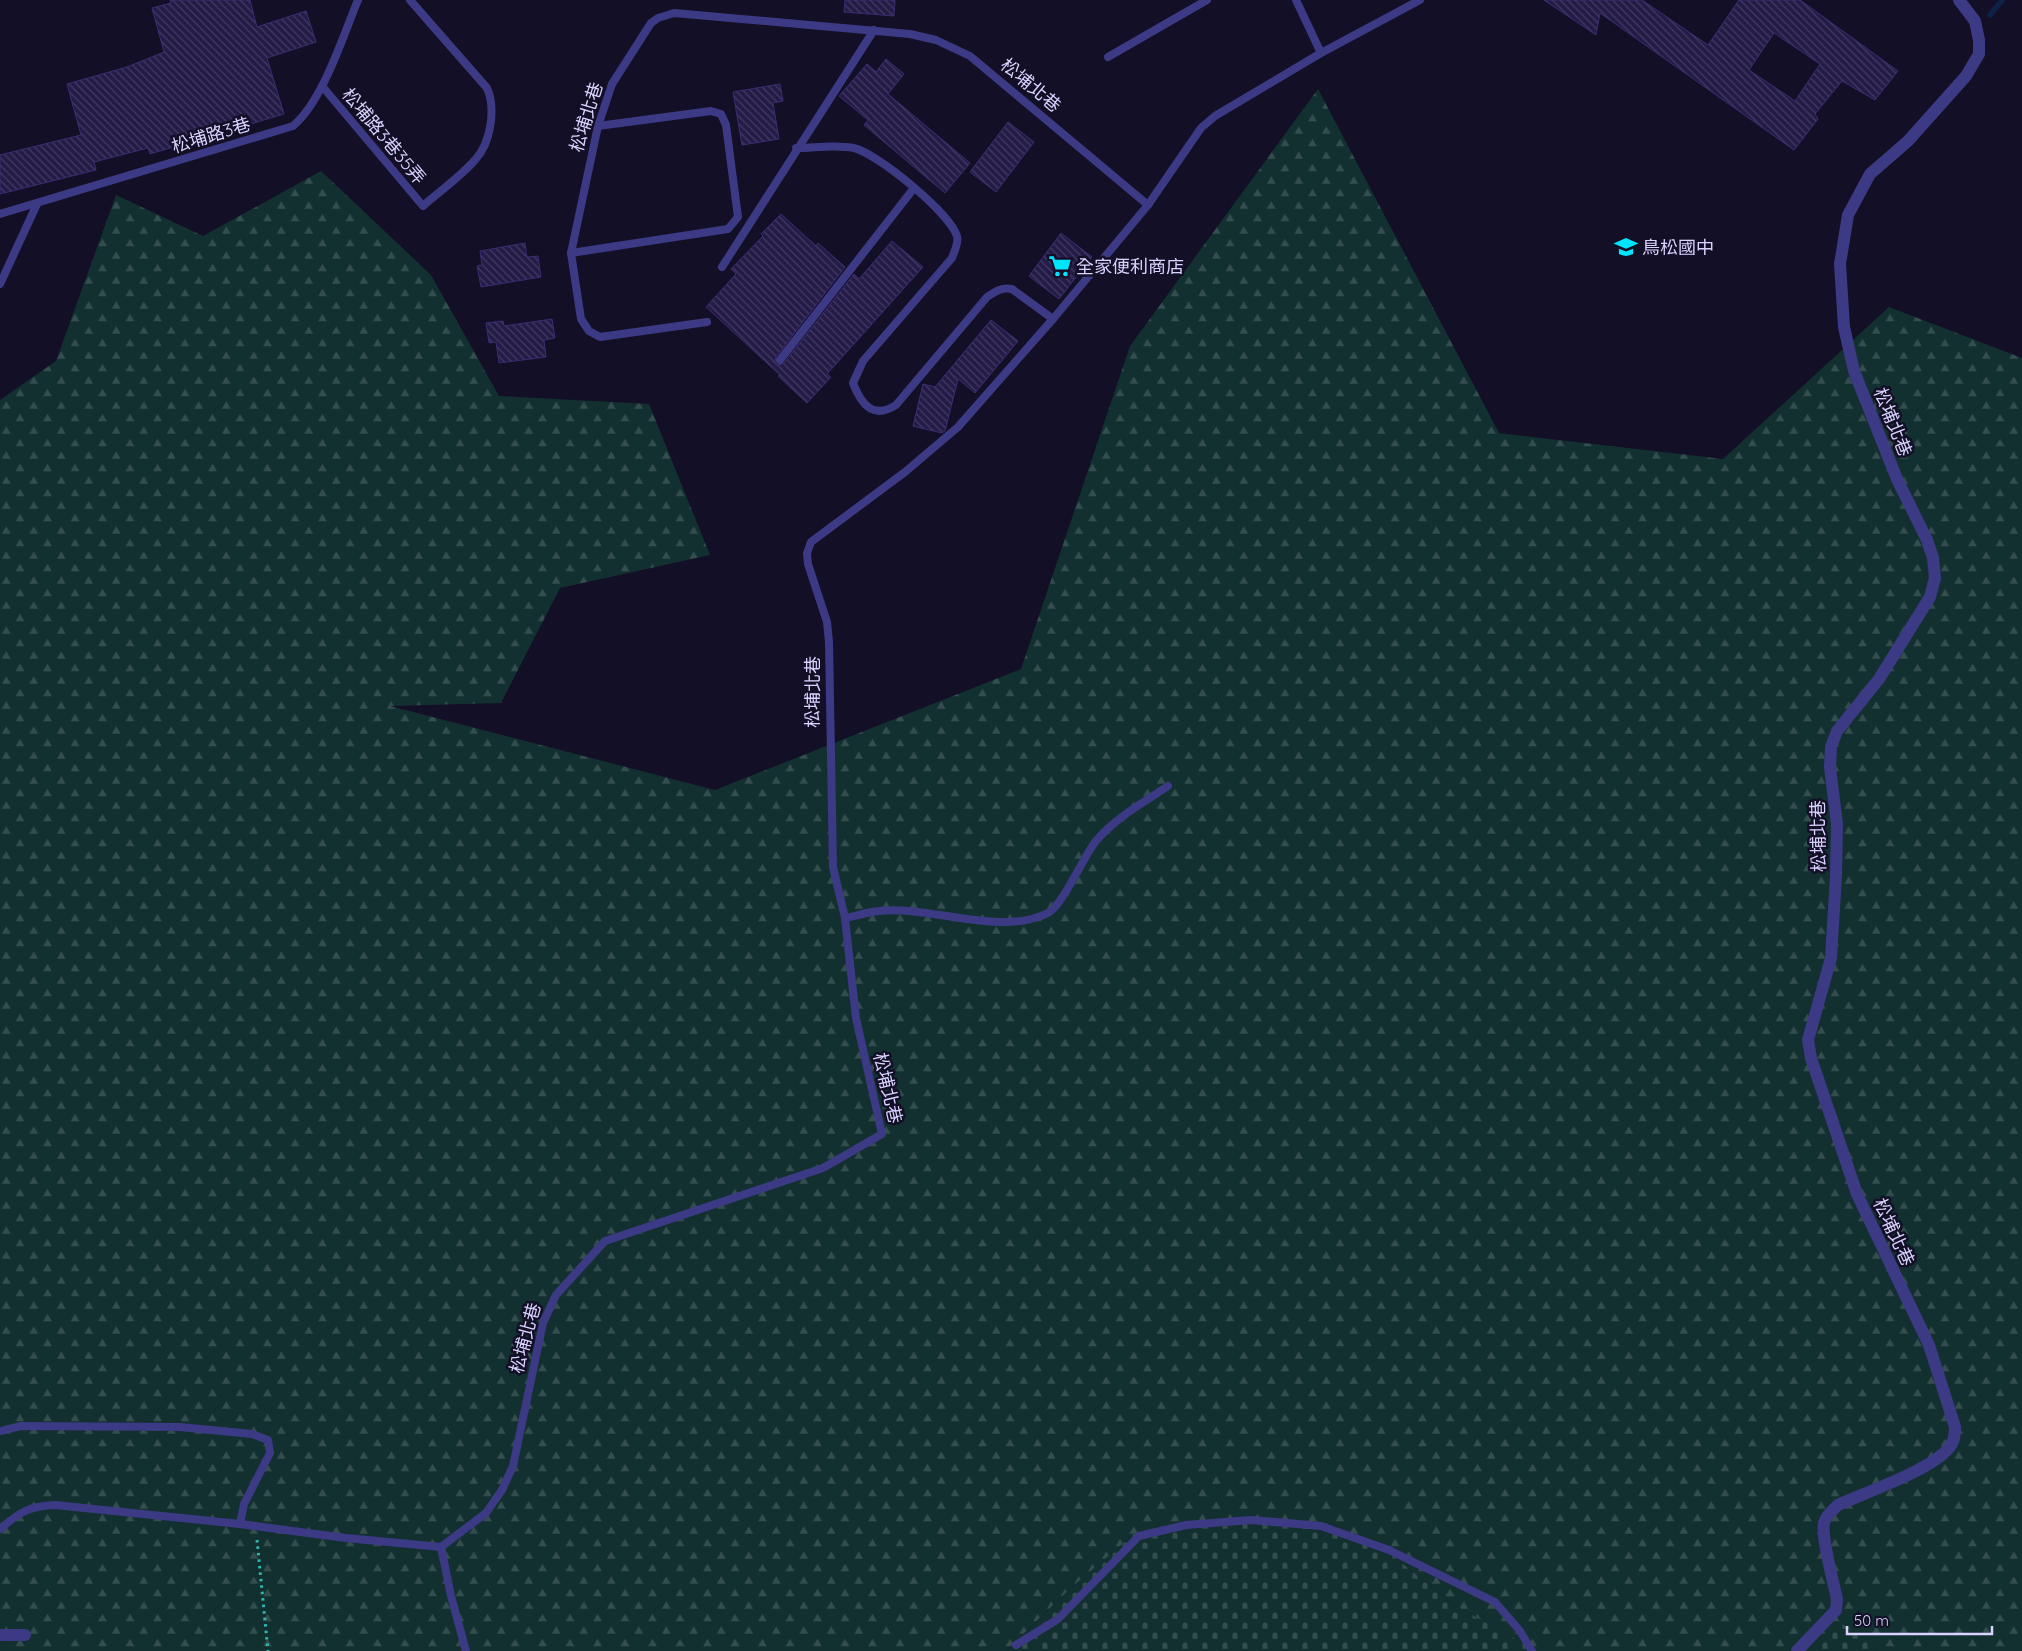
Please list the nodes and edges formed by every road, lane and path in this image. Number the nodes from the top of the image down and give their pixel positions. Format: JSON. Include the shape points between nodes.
{"nodes":[{"id":1,"x":358,"y":0,"type":"edge"},
{"id":2,"x":410,"y":0,"type":"edge"},
{"id":3,"x":1208,"y":0,"type":"edge"},
{"id":4,"x":1296,"y":0,"type":"edge"},
{"id":5,"x":1420,"y":0,"type":"edge"},
{"id":6,"x":1959,"y":0,"type":"edge"},
{"id":7,"x":874,"y":30,"type":"junction"},
{"id":8,"x":1321,"y":53,"type":"junction"},
{"id":9,"x":1108,"y":58,"type":"dead end"},
{"id":10,"x":322,"y":86,"type":"junction"},
{"id":11,"x":598,"y":126,"type":"junction"},
{"id":12,"x":796,"y":148,"type":"junction"},
{"id":13,"x":914,"y":188,"type":"junction"},
{"id":14,"x":36,"y":204,"type":"junction"},
{"id":15,"x":1148,"y":205,"type":"junction"},
{"id":16,"x":0,"y":214,"type":"edge"},
{"id":17,"x":571,"y":252,"type":"junction"},
{"id":18,"x":722,"y":268,"type":"dead end"},
{"id":19,"x":0,"y":284,"type":"edge"},
{"id":20,"x":1053,"y":319,"type":"junction"},
{"id":21,"x":707,"y":322,"type":"dead end"},
{"id":22,"x":780,"y":360,"type":"dead end"},
{"id":23,"x":1168,"y":786,"type":"dead end"},
{"id":24,"x":846,"y":918,"type":"junction"},
{"id":25,"x":0,"y":1430,"type":"edge"},
{"id":26,"x":240,"y":1524,"type":"junction"},
{"id":27,"x":256,"y":1527,"type":"junction"},
{"id":28,"x":0,"y":1529,"type":"edge"},
{"id":29,"x":441,"y":1548,"type":"junction"},
{"id":30,"x":0,"y":1635,"type":"edge"},
{"id":31,"x":25,"y":1635,"type":"dead end"},
{"id":32,"x":1016,"y":1645,"type":"dead end"},
{"id":33,"x":268,"y":1651,"type":"edge"},
{"id":34,"x":466,"y":1651,"type":"edge"},
{"id":35,"x":1532,"y":1651,"type":"edge"},
{"id":36,"x":1797,"y":1651,"type":"edge"}],
"edges":[{"from":1,"to":10,"type":"lane","name":"松埔路3巷"},
{"from":2,"to":10,"type":"lane","name":"松埔路3巷35弄","via":[[487,88],[493,114],[476,160],[422,206]]},
{"from":3,"to":9,"type":"lane"},
{"from":4,"to":8,"type":"lane"},
{"from":5,"to":8,"type":"lane","name":"松埔北巷"},
{"from":6,"to":36,"type":"street","name":"松埔北巷","via":[[1975,21],[1979,54],[1966,76],[1908,141],[1870,174],[1848,215],[1840,264],[1844,327],[1854,370],[1897,479],[1927,540],[1935,578],[1930,598],[1879,679],[1837,731],[1831,746],[1830,767],[1837,824],[1831,948],[1808,1040],[1811,1058],[1857,1194],[1929,1345],[1955,1428],[1950,1448],[1936,1461],[1838,1505],[1828,1514],[1824,1534],[1837,1600],[1836,1610]]},
{"from":7,"to":11,"type":"lane","name":"松埔北巷","via":[[674,13],[658,18],[643,34],[612,84]]},
{"from":7,"to":12,"type":"lane"},
{"from":7,"to":15,"type":"lane","name":"松埔北巷","via":[[936,40],[970,56]]},
{"from":8,"to":15,"type":"lane","name":"松埔北巷","via":[[1215,116],[1201,128]]},
{"from":10,"to":14,"type":"lane","name":"松埔路3巷","via":[[304,117],[294,126]]},
{"from":11,"to":17,"type":"lane","name":"松埔北巷"},
{"from":11,"to":17,"type":"lane","via":[[711,111],[721,114],[726,124],[738,217],[728,229]]},
{"from":12,"to":13,"type":"lane","via":[[853,148],[865,152]]},
{"from":12,"to":18,"type":"lane"},
{"from":13,"to":20,"type":"lane","via":[[944,216],[958,239],[952,258],[856,372],[853,384],[866,406],[879,411],[896,405],[995,291],[1012,289]]},
{"from":13,"to":22,"type":"lane"},
{"from":14,"to":16,"type":"lane","name":"松埔路3巷"},
{"from":14,"to":19,"type":"lane"},
{"from":15,"to":20,"type":"lane","name":"松埔北巷"},
{"from":17,"to":21,"type":"lane","name":"松埔北巷","via":[[581,319],[588,331],[600,337]]},
{"from":20,"to":24,"type":"lane","name":"松埔北巷","via":[[958,426],[905,472],[812,542],[807,553],[827,622],[833,867]]},
{"from":23,"to":24,"type":"lane","via":[[1114,822],[1049,912],[1030,919],[999,921],[879,910]]},
{"from":24,"to":29,"type":"lane","name":"松埔北巷","via":[[856,1018],[882,1134],[823,1168],[605,1241],[556,1295],[543,1323],[513,1466],[502,1490],[486,1513]]},
{"from":25,"to":26,"type":"lane","via":[[21,1426],[180,1427],[252,1434],[268,1440],[270,1453],[244,1504]]},
{"from":26,"to":27,"type":"lane"},
{"from":26,"to":28,"type":"lane","via":[[36,1506],[19,1513]]},
{"from":27,"to":29,"type":"lane"},
{"from":27,"to":33,"type":"path"},
{"from":29,"to":34,"type":"lane"},
{"from":30,"to":31,"type":"street"},
{"from":32,"to":35,"type":"lane","via":[[1058,1619],[1139,1536],[1186,1525],[1251,1520],[1321,1526],[1389,1550],[1494,1602],[1520,1631]]}]}
